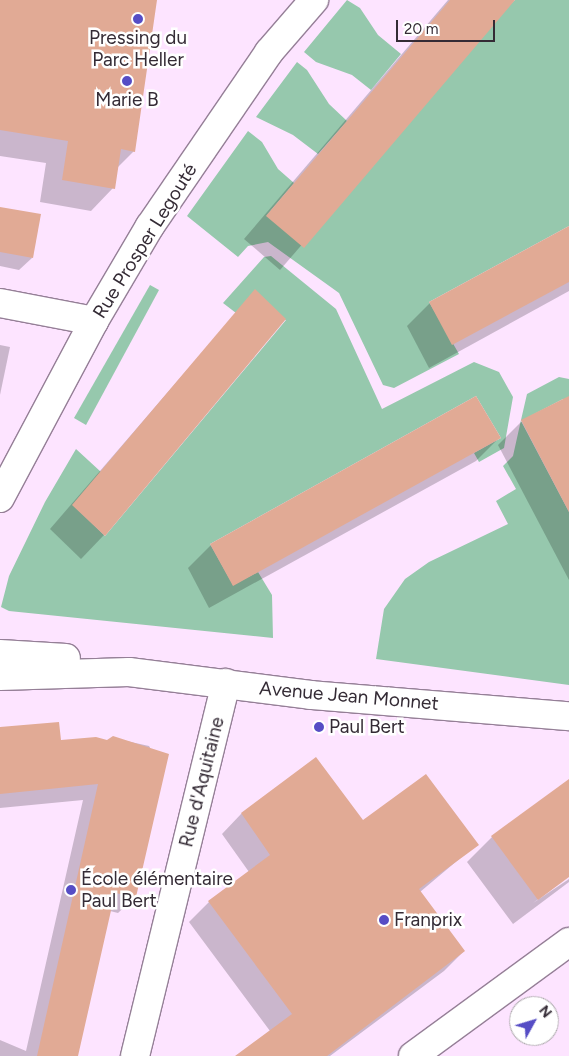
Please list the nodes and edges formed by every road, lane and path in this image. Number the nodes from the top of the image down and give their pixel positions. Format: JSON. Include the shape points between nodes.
{"nodes":[{"id":1,"x":314,"y":0,"type":"edge"},
{"id":2,"x":0,"y":303,"type":"edge"},
{"id":3,"x":94,"y":321,"type":"junction"},
{"id":4,"x":0,"y":498,"type":"edge"},
{"id":5,"x":0,"y":654,"type":"edge"},
{"id":6,"x":128,"y":672,"type":"junction"},
{"id":7,"x":0,"y":676,"type":"edge"},
{"id":8,"x":226,"y":683,"type":"junction"},
{"id":9,"x":569,"y":716,"type":"edge"},
{"id":10,"x":569,"y":942,"type":"edge"},
{"id":11,"x":135,"y":1056,"type":"edge"},
{"id":12,"x":413,"y":1056,"type":"edge"}],
"edges":[{"from":1,"to":3,"type":"street","name":"Rue Prosper Legouté","via":[[270,52],[221,121],[150,226]]},
{"from":2,"to":3,"type":"street"},
{"from":3,"to":4,"type":"street","name":"Rue Prosper Legouté"},
{"from":5,"to":6,"type":"street","name":"Avenue Jean Monnet","via":[[79,659]]},
{"from":6,"to":7,"type":"street","name":"Avenue Jean Monnet"},
{"from":6,"to":8,"type":"street","name":"Avenue Jean Monnet"},
{"from":8,"to":9,"type":"street","name":"Avenue Jean Monnet","via":[[311,695]]},
{"from":8,"to":11,"type":"street","name":"Rue d'Aquitaine"},
{"from":10,"to":12,"type":"street"}]}
